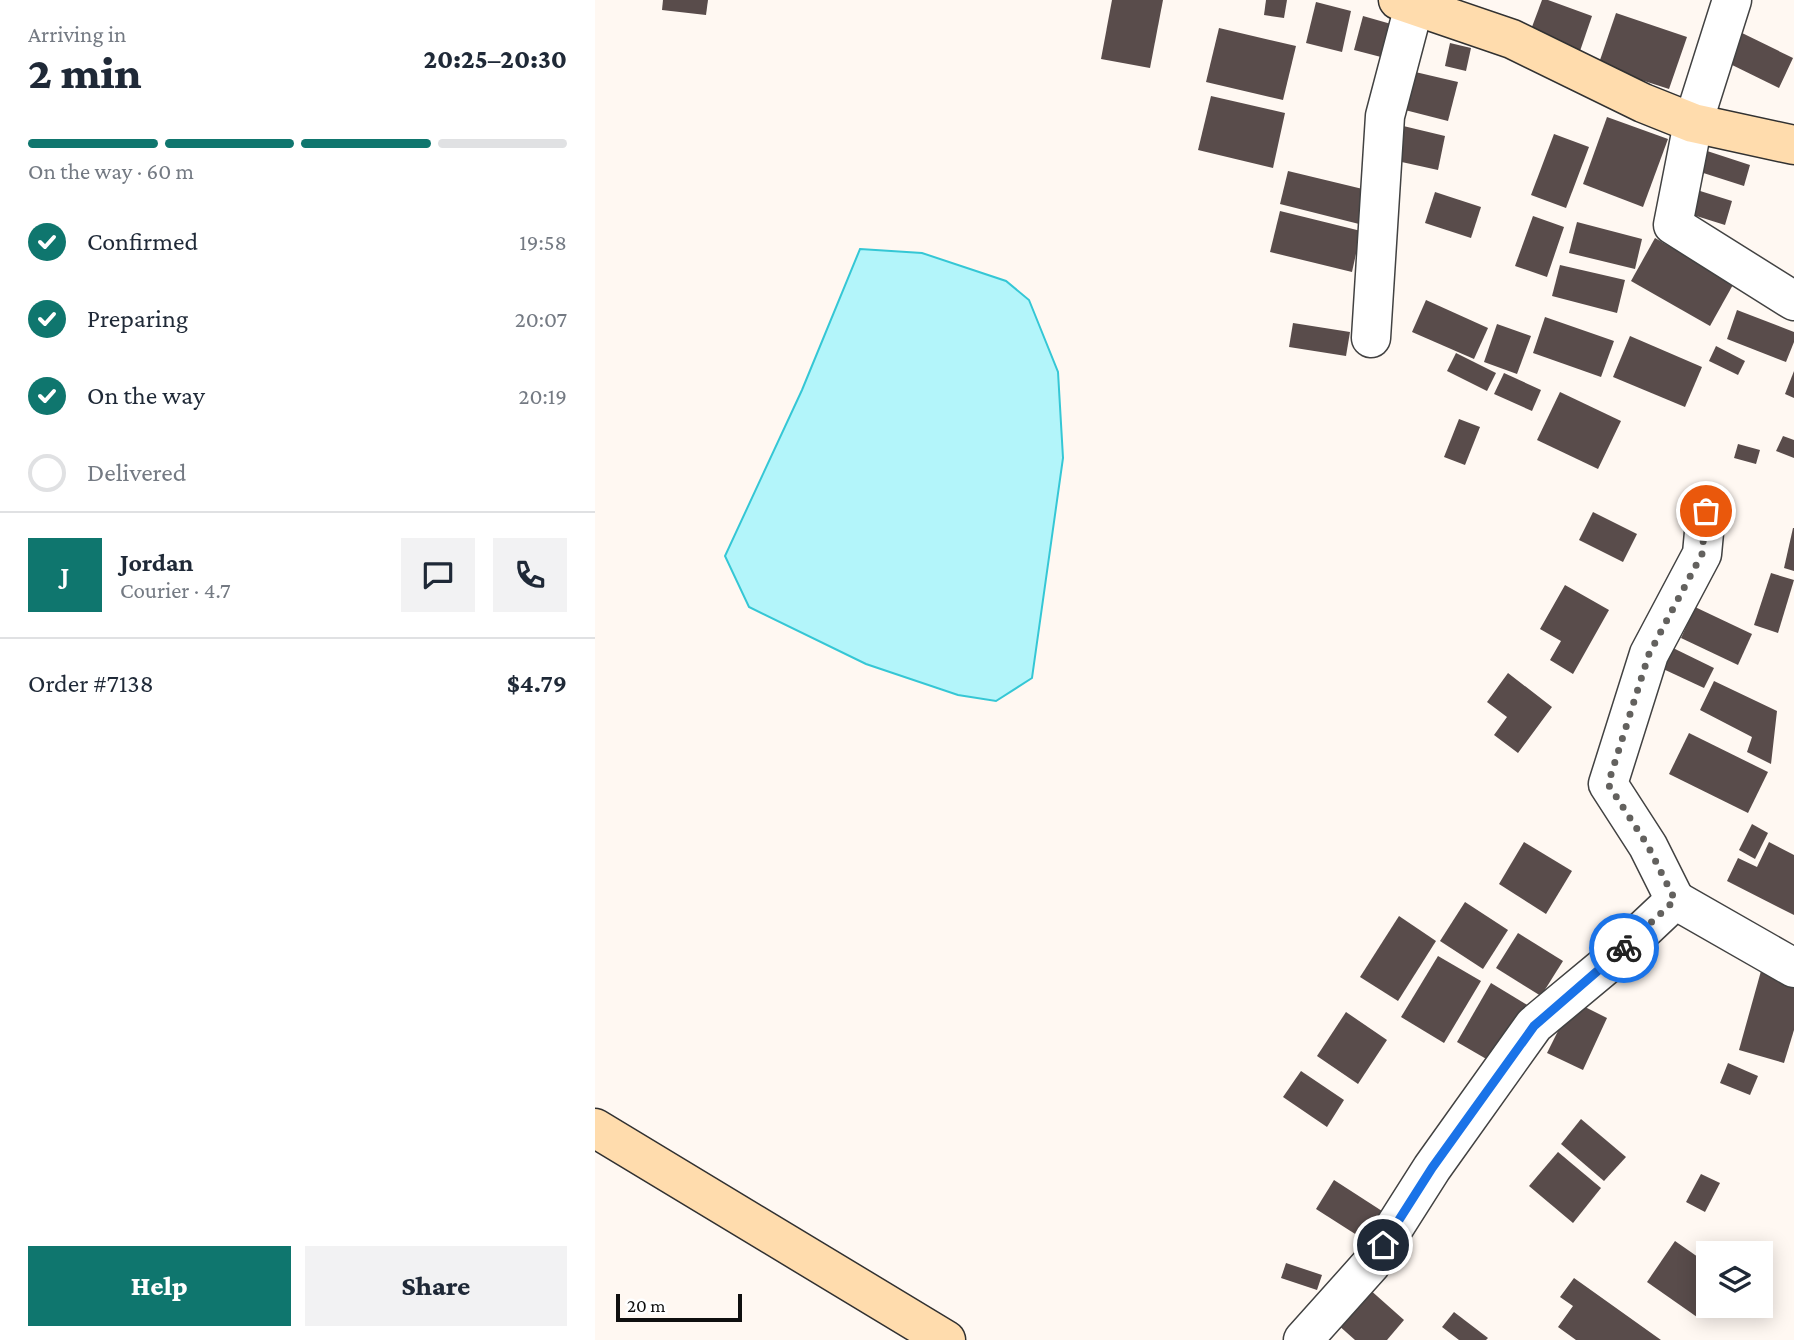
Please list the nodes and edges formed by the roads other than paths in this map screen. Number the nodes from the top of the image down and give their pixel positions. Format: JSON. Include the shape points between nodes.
{"nodes":[{"id":1,"x":1732,"y":0,"type":"edge"},
{"id":2,"x":1406,"y":3,"type":"edge"},
{"id":3,"x":1693,"y":123,"type":"junction"},
{"id":4,"x":1794,"y":145,"type":"edge"},
{"id":5,"x":1794,"y":301,"type":"edge"},
{"id":6,"x":1371,"y":338,"type":"dead end"},
{"id":7,"x":1706,"y":511,"type":"dead end"},
{"id":8,"x":1675,"y":900,"type":"junction"},
{"id":9,"x":1794,"y":968,"type":"edge"},
{"id":10,"x":595,"y":1128,"type":"edge"},
{"id":11,"x":946,"y":1340,"type":"edge"},
{"id":12,"x":1303,"y":1340,"type":"edge"}],
"edges":[{"from":1,"to":3,"type":"street"},
{"from":2,"to":3,"type":"street","via":[[1512,39]]},
{"from":2,"to":6,"type":"street","via":[[1385,116]]},
{"from":3,"to":4,"type":"street"},
{"from":3,"to":5,"type":"street","via":[[1673,225]]},
{"from":7,"to":8,"type":"street","via":[[1702,554],[1649,654],[1608,784],[1648,846]]},
{"from":8,"to":9,"type":"street"},
{"from":8,"to":12,"type":"street","via":[[1534,1026],[1432,1168],[1371,1264]]},
{"from":10,"to":11,"type":"street"}]}
